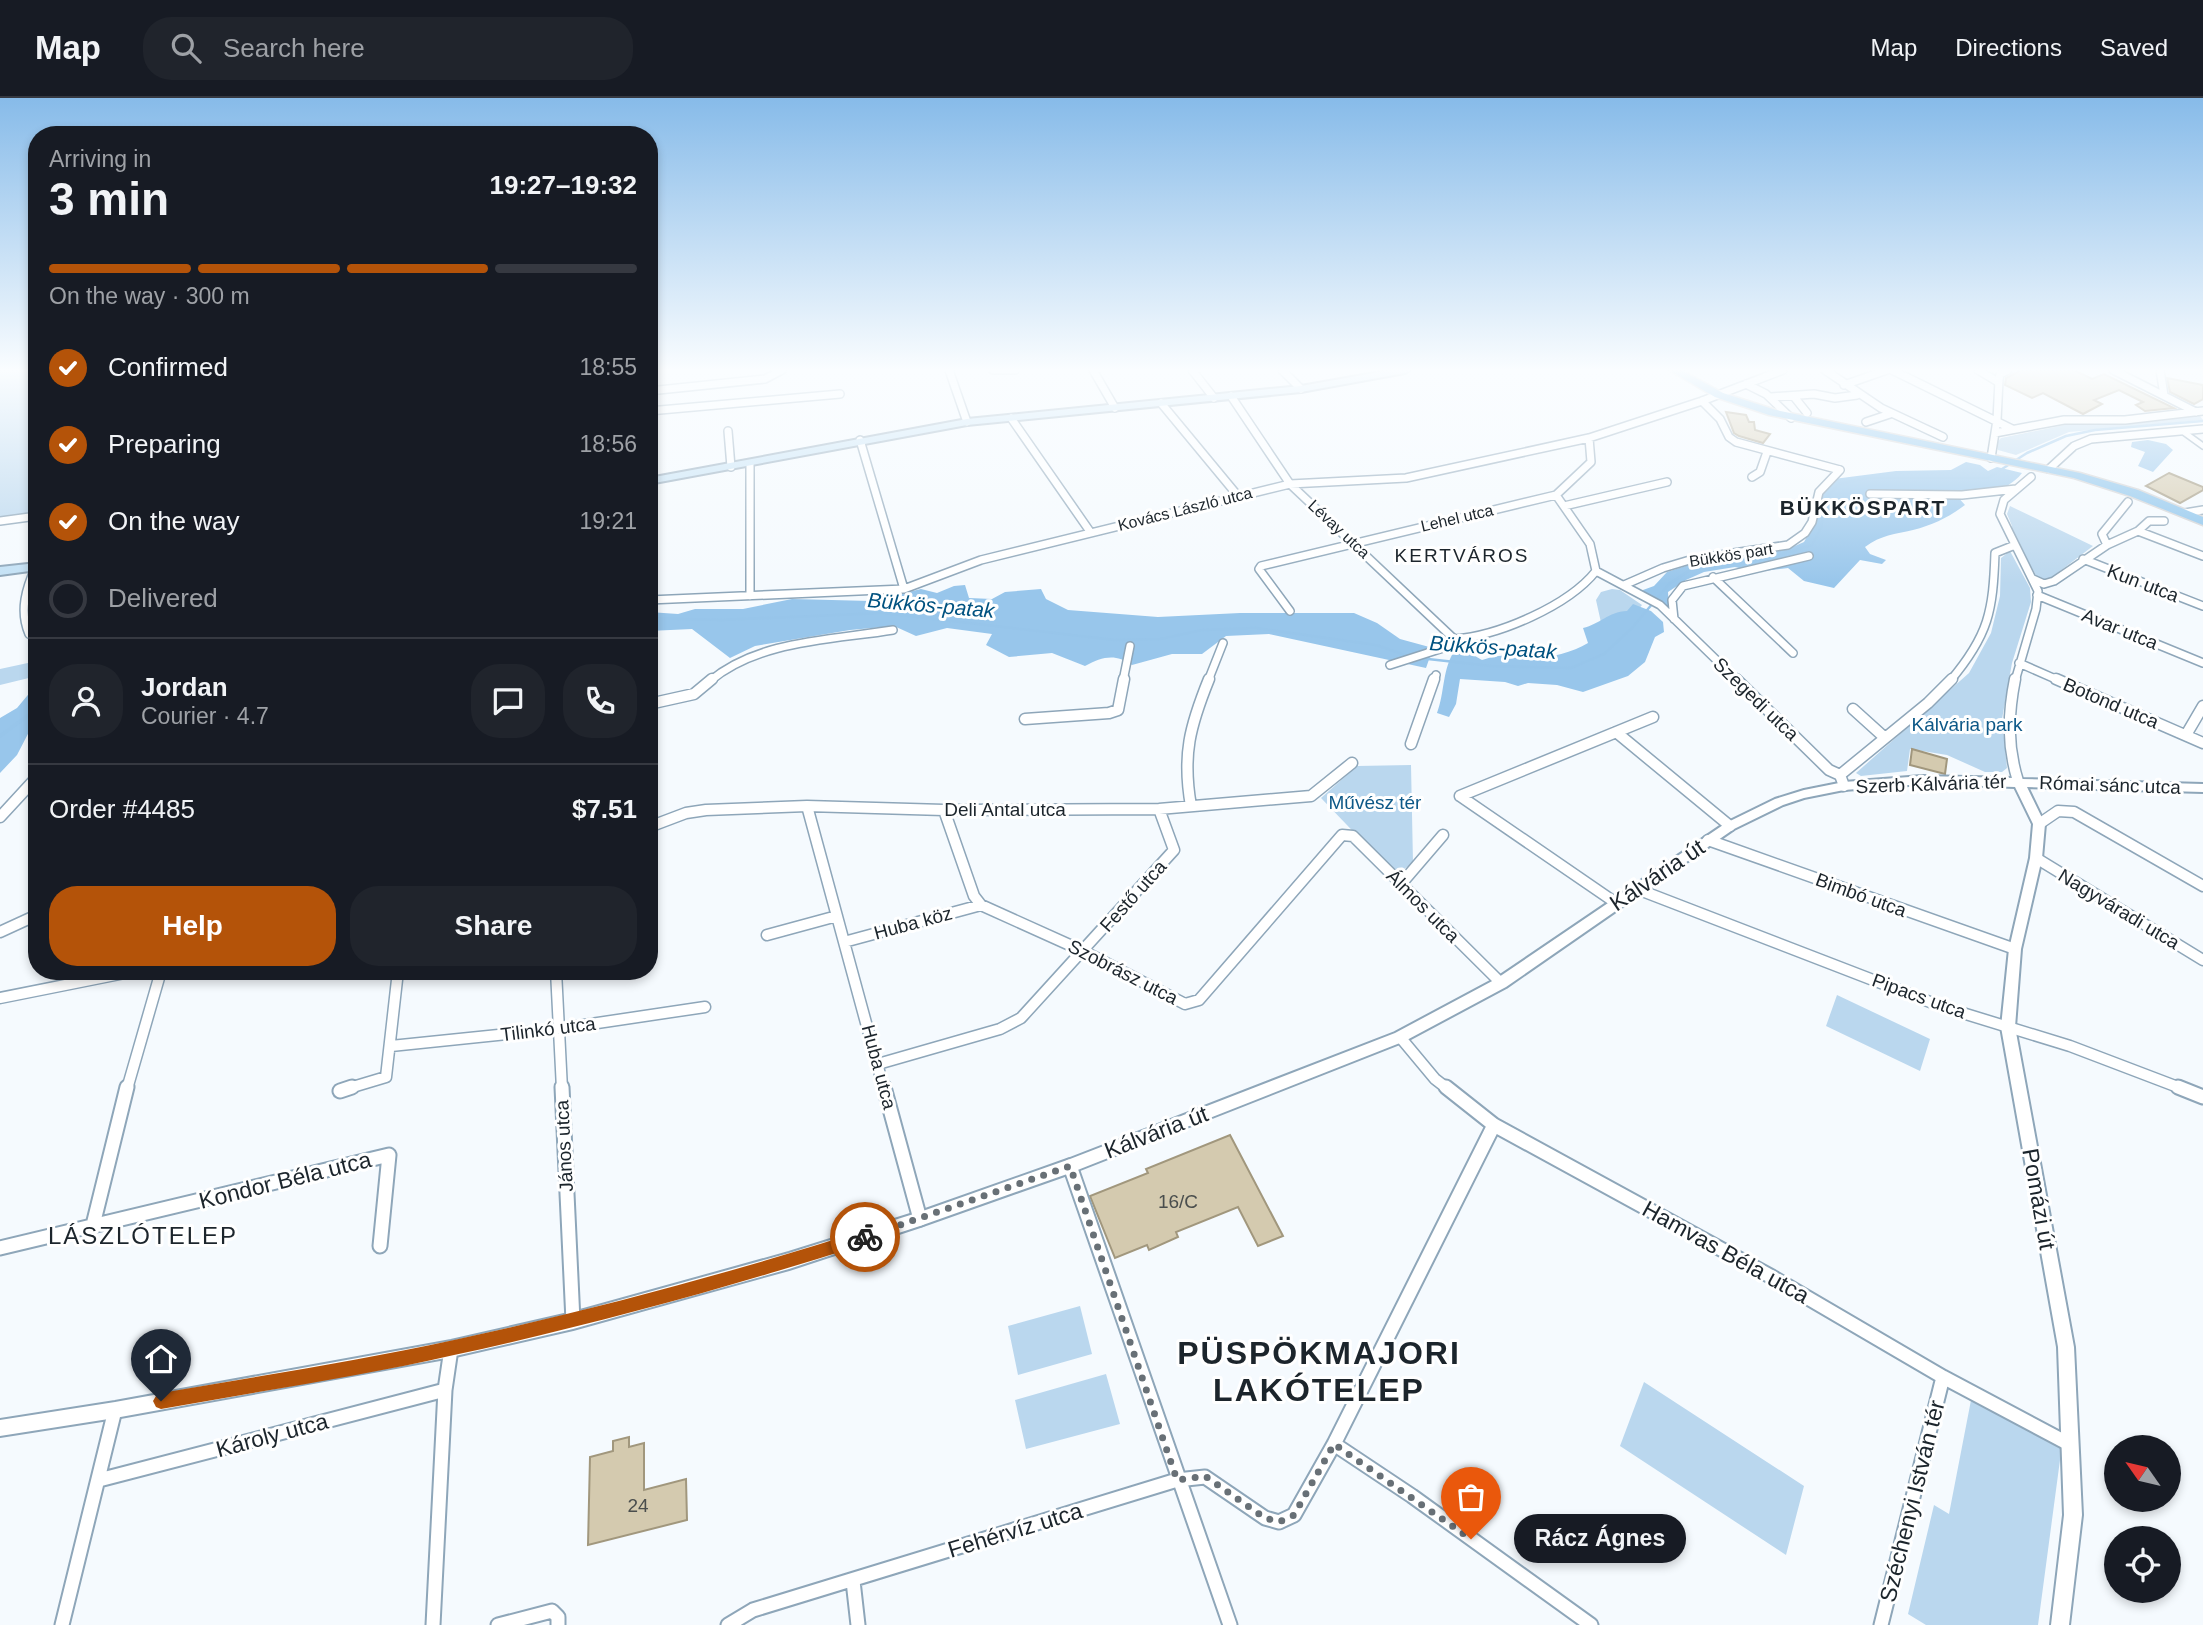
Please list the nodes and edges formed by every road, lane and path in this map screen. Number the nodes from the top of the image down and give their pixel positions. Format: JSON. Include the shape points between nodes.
{"nodes":[{"id":1,"x":728,"y":441,"type":"edge"},
{"id":2,"x":854,"y":441,"type":"edge"},
{"id":3,"x":860,"y":441,"type":"edge"},
{"id":4,"x":1027,"y":441,"type":"edge"},
{"id":5,"x":1192,"y":441,"type":"edge"},
{"id":6,"x":1261,"y":441,"type":"edge"},
{"id":7,"x":1574,"y":441,"type":"edge"},
{"id":8,"x":1589,"y":441,"type":"edge"},
{"id":9,"x":1740,"y":441,"type":"edge"},
{"id":10,"x":1909,"y":441,"type":"edge"},
{"id":11,"x":1992,"y":441,"type":"edge"},
{"id":12,"x":2091,"y":441,"type":"edge"},
{"id":13,"x":1767,"y":452,"type":"junction"},
{"id":14,"x":1994,"y":458,"type":"junction"},
{"id":15,"x":750,"y":464,"type":"junction"},
{"id":16,"x":731,"y":467,"type":"junction"},
{"id":17,"x":2049,"y":469,"type":"junction"},
{"id":18,"x":2030,"y":471,"type":"junction"},
{"id":19,"x":1752,"y":477,"type":"dead end"},
{"id":20,"x":658,"y":479,"type":"edge"},
{"id":21,"x":1667,"y":482,"type":"dead end"},
{"id":22,"x":1290,"y":484,"type":"junction"},
{"id":23,"x":2017,"y":489,"type":"junction"},
{"id":24,"x":1870,"y":494,"type":"dead end"},
{"id":25,"x":1556,"y":495,"type":"junction"},
{"id":26,"x":1238,"y":496,"type":"junction"},
{"id":27,"x":2129,"y":502,"type":"dead end"},
{"id":28,"x":1564,"y":506,"type":"junction"},
{"id":29,"x":2203,"y":510,"type":"edge"},
{"id":30,"x":2185,"y":513,"type":"junction"},
{"id":31,"x":28,"y":518,"type":"edge"},
{"id":32,"x":19,"y":519,"type":"junction"},
{"id":33,"x":0,"y":521,"type":"edge"},
{"id":34,"x":2164,"y":521,"type":"dead end"},
{"id":35,"x":2203,"y":521,"type":"edge"},
{"id":36,"x":0,"y":527,"type":"edge"},
{"id":37,"x":2138,"y":531,"type":"junction"},
{"id":38,"x":1091,"y":533,"type":"junction"},
{"id":39,"x":1354,"y":543,"type":"junction"},
{"id":40,"x":2015,"y":545,"type":"junction"},
{"id":41,"x":2107,"y":545,"type":"junction"},
{"id":42,"x":1809,"y":556,"type":"dead end"},
{"id":43,"x":2203,"y":556,"type":"edge"},
{"id":44,"x":2083,"y":559,"type":"junction"},
{"id":45,"x":28,"y":567,"type":"edge"},
{"id":46,"x":0,"y":571,"type":"edge"},
{"id":47,"x":1596,"y":571,"type":"junction"},
{"id":48,"x":1713,"y":577,"type":"junction"},
{"id":49,"x":2033,"y":579,"type":"junction"},
{"id":50,"x":1624,"y":585,"type":"junction"},
{"id":51,"x":28,"y":589,"type":"edge"},
{"id":52,"x":904,"y":589,"type":"junction"},
{"id":53,"x":2038,"y":595,"type":"junction"},
{"id":54,"x":750,"y":596,"type":"junction"},
{"id":55,"x":658,"y":600,"type":"edge"},
{"id":56,"x":2203,"y":606,"type":"edge"},
{"id":57,"x":1290,"y":611,"type":"dead end"},
{"id":58,"x":1674,"y":619,"type":"junction"},
{"id":59,"x":28,"y":625,"type":"edge"},
{"id":60,"x":24,"y":626,"type":"junction"},
{"id":61,"x":893,"y":630,"type":"dead end"},
{"id":62,"x":28,"y":632,"type":"edge"},
{"id":63,"x":1454,"y":639,"type":"junction"},
{"id":64,"x":1223,"y":643,"type":"dead end"},
{"id":65,"x":1130,"y":646,"type":"dead end"},
{"id":66,"x":1793,"y":653,"type":"dead end"},
{"id":67,"x":2019,"y":663,"type":"junction"},
{"id":68,"x":2203,"y":663,"type":"edge"},
{"id":69,"x":1390,"y":665,"type":"dead end"},
{"id":70,"x":1437,"y":675,"type":"dead end"},
{"id":71,"x":658,"y":702,"type":"edge"},
{"id":72,"x":2203,"y":706,"type":"edge"},
{"id":73,"x":1853,"y":709,"type":"dead end"},
{"id":74,"x":1653,"y":716,"type":"dead end"},
{"id":75,"x":1025,"y":719,"type":"dead end"},
{"id":76,"x":1616,"y":732,"type":"junction"},
{"id":77,"x":2186,"y":735,"type":"junction"},
{"id":78,"x":1884,"y":737,"type":"junction"},
{"id":79,"x":2203,"y":743,"type":"edge"},
{"id":80,"x":1411,"y":744,"type":"dead end"},
{"id":81,"x":1352,"y":763,"type":"dead end"},
{"id":82,"x":1842,"y":781,"type":"junction"},
{"id":83,"x":2018,"y":781,"type":"junction"},
{"id":84,"x":28,"y":787,"type":"edge"},
{"id":85,"x":2202,"y":789,"type":"edge"},
{"id":86,"x":807,"y":806,"type":"junction"},
{"id":87,"x":1191,"y":806,"type":"junction"},
{"id":88,"x":1158,"y":809,"type":"junction"},
{"id":89,"x":944,"y":810,"type":"junction"},
{"id":90,"x":0,"y":817,"type":"edge"},
{"id":91,"x":658,"y":824,"type":"edge"},
{"id":92,"x":2039,"y":824,"type":"junction"},
{"id":93,"x":1730,"y":826,"type":"junction"},
{"id":94,"x":1342,"y":835,"type":"joint"},
{"id":95,"x":1443,"y":835,"type":"dead end"},
{"id":96,"x":1708,"y":840,"type":"junction"},
{"id":97,"x":2036,"y":858,"type":"junction"},
{"id":98,"x":1401,"y":884,"type":"junction"},
{"id":99,"x":2203,"y":886,"type":"edge"},
{"id":100,"x":1637,"y":889,"type":"junction"},
{"id":101,"x":1616,"y":903,"type":"junction"},
{"id":102,"x":982,"y":905,"type":"junction"},
{"id":103,"x":837,"y":916,"type":"junction"},
{"id":104,"x":28,"y":919,"type":"edge"},
{"id":105,"x":0,"y":932,"type":"edge"},
{"id":106,"x":767,"y":935,"type":"dead end"},
{"id":107,"x":844,"y":942,"type":"junction"},
{"id":108,"x":2015,"y":949,"type":"junction"},
{"id":109,"x":1083,"y":951,"type":"junction"},
{"id":110,"x":2203,"y":960,"type":"edge"},
{"id":111,"x":90,"y":980,"type":"edge"},
{"id":112,"x":158,"y":980,"type":"edge"},
{"id":113,"x":397,"y":980,"type":"edge"},
{"id":114,"x":556,"y":980,"type":"edge"},
{"id":115,"x":1501,"y":983,"type":"junction"},
{"id":116,"x":0,"y":998,"type":"edge"},
{"id":117,"x":705,"y":1007,"type":"dead end"},
{"id":118,"x":2008,"y":1027,"type":"junction"},
{"id":119,"x":557,"y":1029,"type":"junction"},
{"id":120,"x":1400,"y":1037,"type":"junction"},
{"id":121,"x":391,"y":1046,"type":"junction"},
{"id":122,"x":878,"y":1064,"type":"junction"},
{"id":123,"x":340,"y":1091,"type":"dead end"},
{"id":124,"x":2203,"y":1097,"type":"edge"},
{"id":125,"x":1494,"y":1125,"type":"junction"},
{"id":126,"x":1070,"y":1166,"type":"junction"},
{"id":127,"x":920,"y":1219,"type":"junction"},
{"id":128,"x":93,"y":1226,"type":"junction"},
{"id":129,"x":380,"y":1246,"type":"dead end"},
{"id":130,"x":0,"y":1248,"type":"edge"},
{"id":131,"x":573,"y":1321,"type":"junction"},
{"id":132,"x":451,"y":1349,"type":"junction"},
{"id":133,"x":1943,"y":1377,"type":"junction"},
{"id":134,"x":445,"y":1390,"type":"junction"},
{"id":135,"x":115,"y":1410,"type":"junction"},
{"id":136,"x":0,"y":1428,"type":"edge"},
{"id":137,"x":1334,"y":1444,"type":"junction"},
{"id":138,"x":2069,"y":1444,"type":"junction"},
{"id":139,"x":99,"y":1480,"type":"junction"},
{"id":140,"x":1177,"y":1480,"type":"junction"},
{"id":141,"x":853,"y":1581,"type":"junction"},
{"id":142,"x":62,"y":1625,"type":"edge"},
{"id":143,"x":433,"y":1625,"type":"edge"},
{"id":144,"x":498,"y":1625,"type":"edge"},
{"id":145,"x":558,"y":1625,"type":"edge"},
{"id":146,"x":727,"y":1625,"type":"edge"},
{"id":147,"x":858,"y":1625,"type":"edge"},
{"id":148,"x":1230,"y":1625,"type":"edge"},
{"id":149,"x":1591,"y":1625,"type":"edge"},
{"id":150,"x":1881,"y":1625,"type":"edge"},
{"id":151,"x":2060,"y":1625,"type":"edge"}],
"edges":[{"from":1,"to":16,"type":"street"},
{"from":2,"to":15,"type":"main road"},
{"from":3,"to":52,"type":"street"},
{"from":4,"to":38,"type":"street"},
{"from":5,"to":26,"type":"street"},
{"from":6,"to":22,"type":"street","name":"Lévay utca"},
{"from":7,"to":22,"type":"street","name":"Kovács László utca","via":[[1406,478]]},
{"from":8,"to":25,"type":"street","name":"Lehel utca","via":[[1591,462]]},
{"from":9,"to":13,"type":"street"},
{"from":10,"to":14,"type":"main road"},
{"from":11,"to":14,"type":"street"},
{"from":12,"to":17,"type":"street","via":[[2077,444]]},
{"from":13,"to":19,"type":"street","via":[[1760,472]]},
{"from":13,"to":50,"type":"street","name":"Bükkös part","via":[[1840,470],[1819,492],[1805,533],[1788,545],[1693,559]]},
{"from":14,"to":18,"type":"main road"},
{"from":15,"to":16,"type":"main road"},
{"from":15,"to":54,"type":"street"},
{"from":16,"to":20,"type":"main road"},
{"from":17,"to":18,"type":"main road"},
{"from":17,"to":30,"type":"main road","via":[[2104,482]]},
{"from":18,"to":23,"type":"street"},
{"from":21,"to":28,"type":"street"},
{"from":22,"to":26,"type":"street","name":"Kovács László utca"},
{"from":22,"to":39,"type":"street","name":"Lévay utca"},
{"from":23,"to":24,"type":"street","via":[[1955,496]]},
{"from":23,"to":40,"type":"street","via":[[2004,500],[2000,514]]},
{"from":25,"to":28,"type":"street"},
{"from":25,"to":39,"type":"street","name":"Lehel utca"},
{"from":26,"to":38,"type":"street","name":"Kovács László utca"},
{"from":27,"to":41,"type":"street","via":[[2102,534]]},
{"from":28,"to":47,"type":"street","via":[[1590,544]]},
{"from":29,"to":30,"type":"street"},
{"from":30,"to":35,"type":"main road"},
{"from":31,"to":32,"type":"street"},
{"from":32,"to":33,"type":"street"},
{"from":32,"to":36,"type":"street"},
{"from":34,"to":37,"type":"street","via":[[2153,519]]},
{"from":37,"to":41,"type":"street"},
{"from":37,"to":43,"type":"street"},
{"from":38,"to":52,"type":"street","name":"Kovács László utca","via":[[981,560]]},
{"from":39,"to":57,"type":"street","name":"Lehel utca","via":[[1261,566]]},
{"from":39,"to":63,"type":"street","name":"Lévay utca"},
{"from":40,"to":49,"type":"street"},
{"from":40,"to":78,"type":"street","via":[[1994,553],[1992,610],[1964,668],[1935,698]]},
{"from":41,"to":44,"type":"street"},
{"from":42,"to":48,"type":"street","name":"Bükkös part"},
{"from":44,"to":49,"type":"street","via":[[2054,581],[2043,584]]},
{"from":44,"to":56,"type":"street","name":"Kun utca"},
{"from":45,"to":46,"type":"main road"},
{"from":47,"to":50,"type":"street","name":"Szegedi utca"},
{"from":47,"to":63,"type":"street","via":[[1580,590],[1518,621]]},
{"from":48,"to":58,"type":"street","name":"Bükkös part","via":[[1683,586],[1674,594],[1670,605]]},
{"from":48,"to":66,"type":"street"},
{"from":49,"to":53,"type":"street"},
{"from":50,"to":58,"type":"street","name":"Szegedi utca","via":[[1654,601]]},
{"from":51,"to":60,"type":"street"},
{"from":52,"to":54,"type":"street","name":"Kovács László utca"},
{"from":53,"to":67,"type":"street"},
{"from":53,"to":68,"type":"street","name":"Avar utca"},
{"from":54,"to":55,"type":"street","name":"Kovács László utca"},
{"from":58,"to":82,"type":"street","name":"Szegedi utca"},
{"from":59,"to":60,"type":"street"},
{"from":60,"to":62,"type":"street"},
{"from":61,"to":71,"type":"street","via":[[768,650],[729,665],[694,694]]},
{"from":63,"to":69,"type":"street","via":[[1443,648]]},
{"from":64,"to":87,"type":"street","via":[[1184,748]]},
{"from":65,"to":75,"type":"street","via":[[1118,710]]},
{"from":67,"to":77,"type":"street","name":"Botond utca"},
{"from":67,"to":83,"type":"street","via":[[2008,718],[2011,762]]},
{"from":70,"to":80,"type":"street"},
{"from":72,"to":77,"type":"street"},
{"from":73,"to":78,"type":"street"},
{"from":74,"to":76,"type":"street"},
{"from":76,"to":93,"type":"street"},
{"from":76,"to":101,"type":"street","via":[[1460,796]]},
{"from":77,"to":79,"type":"street","name":"Botond utca"},
{"from":78,"to":82,"type":"street"},
{"from":81,"to":87,"type":"street","name":"Deli Antal utca","via":[[1311,796]]},
{"from":82,"to":83,"type":"street","name":"Szerb Kálvária tér"},
{"from":82,"to":93,"type":"street","name":"Kálvária út","via":[[1779,802]]},
{"from":83,"to":85,"type":"street","name":"Római sánc utca"},
{"from":83,"to":92,"type":"street"},
{"from":84,"to":90,"type":"street"},
{"from":86,"to":89,"type":"street","name":"Deli Antal utca"},
{"from":86,"to":91,"type":"street","name":"Deli Antal utca","via":[[706,810]]},
{"from":86,"to":103,"type":"street","name":"Huba utca"},
{"from":87,"to":88,"type":"street","name":"Deli Antal utca"},
{"from":88,"to":89,"type":"street","name":"Deli Antal utca"},
{"from":88,"to":109,"type":"street","name":"Festő utca","via":[[1174,850]]},
{"from":89,"to":102,"type":"street","via":[[974,896]]},
{"from":92,"to":97,"type":"street","name":"Pomázi út"},
{"from":92,"to":99,"type":"street","via":[[2057,811],[2074,812]]},
{"from":93,"to":96,"type":"street","name":"Kálvária út"},
{"from":94,"to":98,"type":"street","name":"Álmos utca","via":[[1353,836]]},
{"from":94,"to":109,"type":"street","name":"Szobrász utca","via":[[1192,1004]]},
{"from":95,"to":98,"type":"street"},
{"from":96,"to":100,"type":"street","name":"Kálvária út"},
{"from":96,"to":108,"type":"street","name":"Bimbó utca"},
{"from":97,"to":108,"type":"street","name":"Pomázi út"},
{"from":97,"to":110,"type":"street","name":"Nagyváradi utca"},
{"from":98,"to":115,"type":"street","name":"Álmos utca"},
{"from":100,"to":101,"type":"street","name":"Kálvária út"},
{"from":100,"to":118,"type":"street","name":"Pipacs utca","via":[[1943,1007]]},
{"from":101,"to":115,"type":"street","name":"Kálvária út"},
{"from":102,"to":107,"type":"street","name":"Huba köz"},
{"from":102,"to":109,"type":"street","name":"Szobrász utca"},
{"from":103,"to":106,"type":"street"},
{"from":103,"to":107,"type":"street","name":"Huba utca"},
{"from":104,"to":105,"type":"street"},
{"from":107,"to":122,"type":"street","name":"Huba utca"},
{"from":108,"to":118,"type":"street","name":"Pomázi út"},
{"from":109,"to":122,"type":"street","name":"Festő utca","via":[[1013,1025]]},
{"from":111,"to":116,"type":"street"},
{"from":112,"to":128,"type":"street"},
{"from":113,"to":121,"type":"street"},
{"from":114,"to":119,"type":"street","name":"János utca"},
{"from":115,"to":120,"type":"street","name":"Kálvária út"},
{"from":117,"to":119,"type":"street","name":"Tilinkó utca"},
{"from":118,"to":124,"type":"street","name":"Pipacs utca"},
{"from":118,"to":138,"type":"street","name":"Pomázi út","via":[[2066,1347]]},
{"from":119,"to":121,"type":"street","name":"Tilinkó utca"},
{"from":119,"to":131,"type":"street","name":"János utca"},
{"from":120,"to":125,"type":"street","name":"Hamvas Béla utca","via":[[1435,1079]]},
{"from":120,"to":126,"type":"street","name":"Kálvária út"},
{"from":121,"to":123,"type":"street","via":[[386,1077]]},
{"from":122,"to":127,"type":"street","name":"Huba utca"},
{"from":125,"to":133,"type":"street","name":"Hamvas Béla utca"},
{"from":125,"to":137,"type":"street"},
{"from":126,"to":127,"type":"street","name":"Kálvária út"},
{"from":126,"to":140,"type":"street"},
{"from":127,"to":131,"type":"street","name":"Kálvária út"},
{"from":128,"to":129,"type":"street","name":"Kondor Béla utca","via":[[388,1155]]},
{"from":128,"to":130,"type":"street","name":"Kondor Béla utca"},
{"from":131,"to":132,"type":"street","name":"Kálvária út"},
{"from":132,"to":134,"type":"street"},
{"from":132,"to":135,"type":"street","name":"Kálvária út"},
{"from":133,"to":138,"type":"street","name":"Hamvas Béla utca"},
{"from":133,"to":150,"type":"street","name":"Széchenyi István tér"},
{"from":134,"to":139,"type":"street","name":"Károly utca"},
{"from":134,"to":143,"type":"street"},
{"from":135,"to":136,"type":"street","name":"Kálvária út"},
{"from":135,"to":139,"type":"street"},
{"from":137,"to":140,"type":"street","name":"Fehérvíz utca","via":[[1294,1515],[1279,1522],[1265,1518],[1205,1476]]},
{"from":137,"to":149,"type":"street"},
{"from":138,"to":151,"type":"street","name":"Pomázi út","via":[[2073,1515]]},
{"from":139,"to":142,"type":"street"},
{"from":140,"to":141,"type":"street","name":"Fehérvíz utca"},
{"from":140,"to":148,"type":"street"},
{"from":141,"to":146,"type":"street","name":"Fehérvíz utca","via":[[753,1609]]},
{"from":141,"to":147,"type":"street"},
{"from":144,"to":145,"type":"street","via":[[552,1611]]}]}
